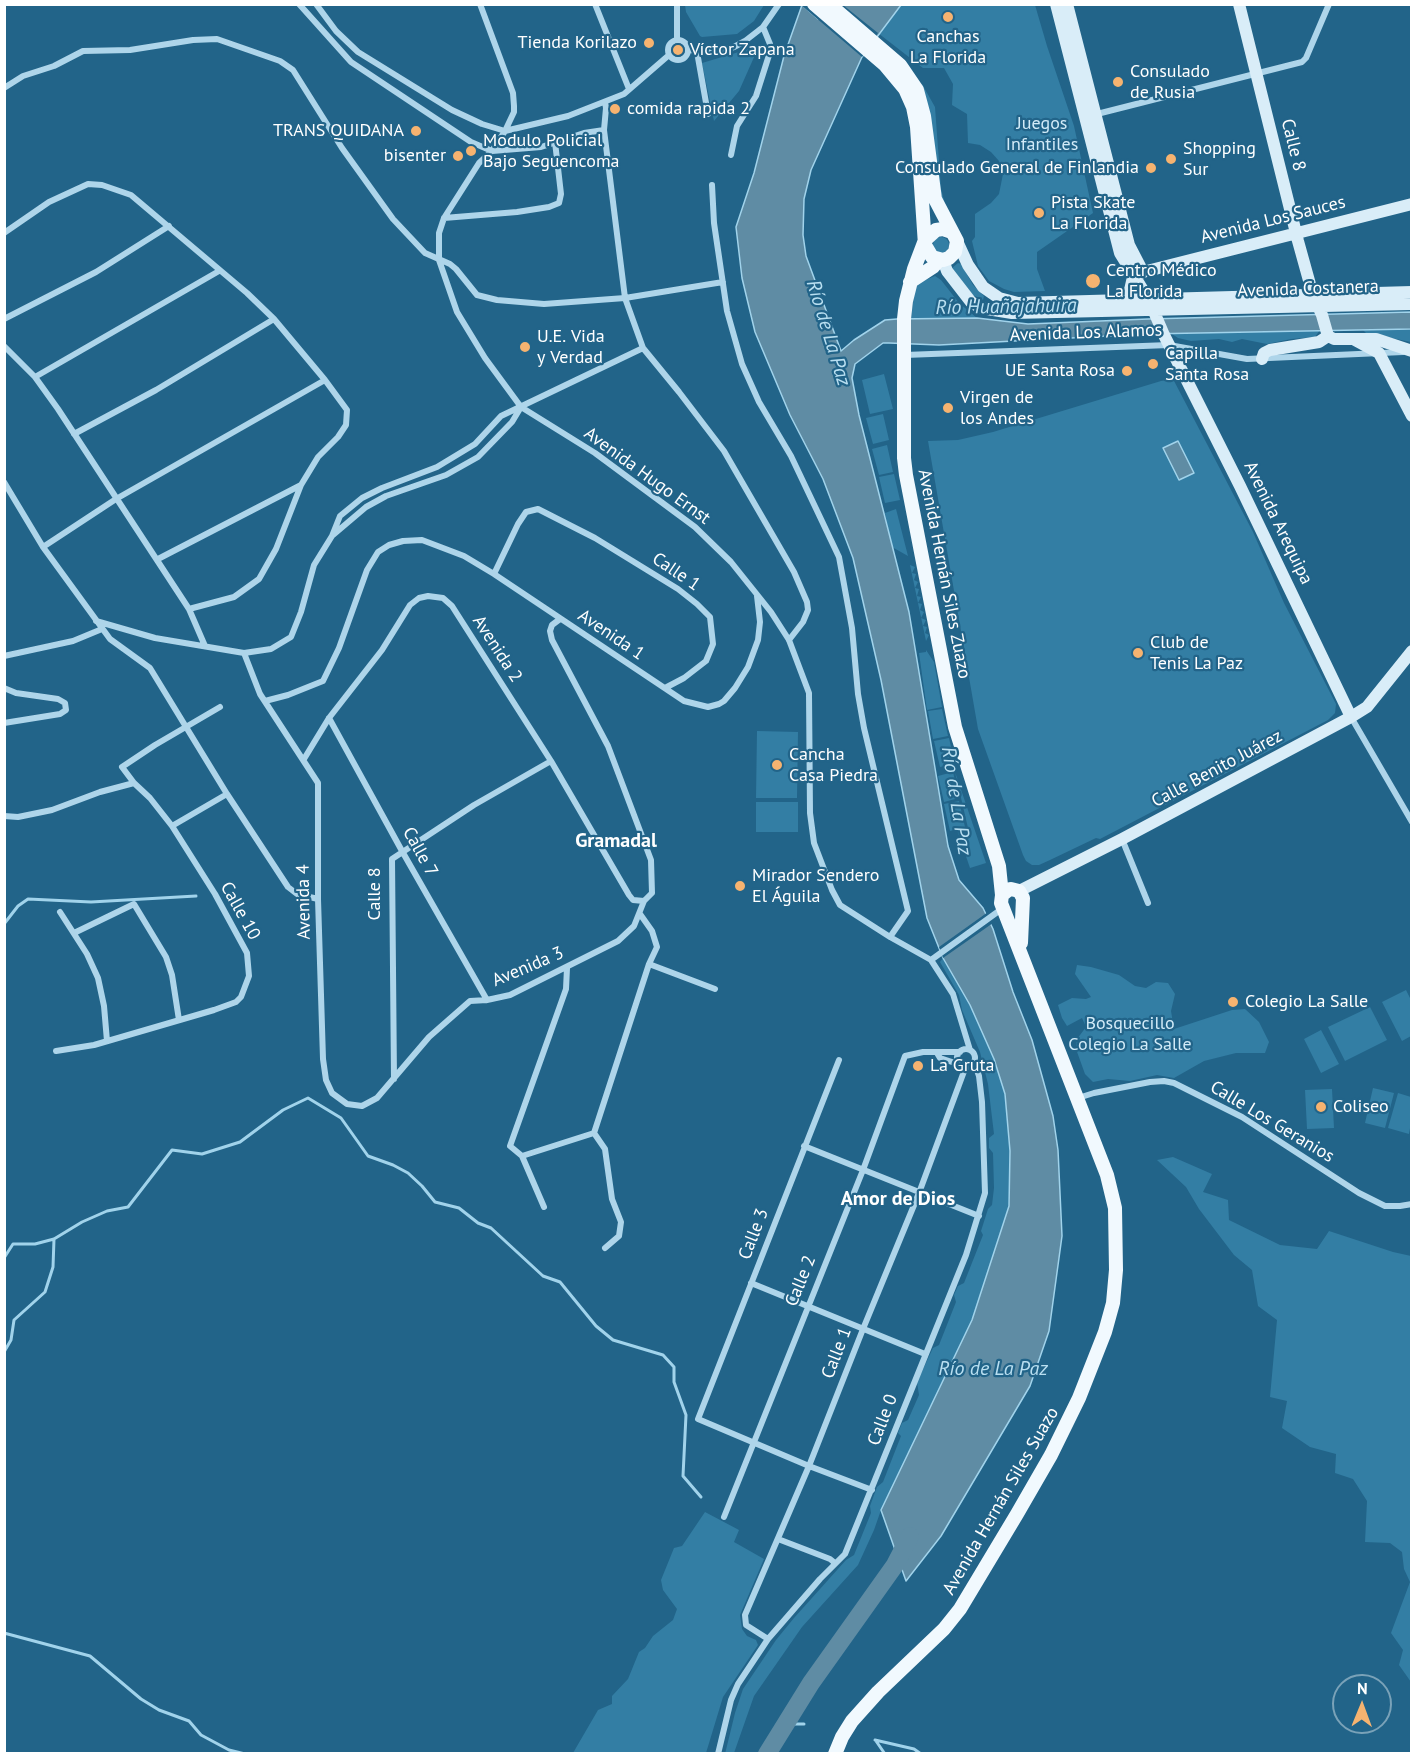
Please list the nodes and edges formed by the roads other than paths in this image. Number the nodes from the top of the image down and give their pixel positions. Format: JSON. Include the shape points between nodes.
{"nodes":[{"id":1,"x":299,"y":4,"type":"edge"},
{"id":2,"x":316,"y":4,"type":"edge"},
{"id":3,"x":480,"y":4,"type":"edge"},
{"id":4,"x":595,"y":4,"type":"edge"},
{"id":5,"x":677,"y":4,"type":"edge"},
{"id":6,"x":772,"y":4,"type":"edge"},
{"id":7,"x":779,"y":4,"type":"edge"},
{"id":8,"x":814,"y":4,"type":"edge"},
{"id":9,"x":829,"y":4,"type":"edge"},
{"id":10,"x":1056,"y":4,"type":"edge"},
{"id":11,"x":1067,"y":4,"type":"edge"},
{"id":12,"x":1239,"y":4,"type":"edge"},
{"id":13,"x":1329,"y":4,"type":"edge"},
{"id":14,"x":769,"y":17,"type":"junction"},
{"id":15,"x":763,"y":27,"type":"junction"},
{"id":16,"x":677,"y":40,"type":"junction"},
{"id":17,"x":870,"y":45,"type":"junction"},
{"id":18,"x":688,"y":51,"type":"junction"},
{"id":19,"x":358,"y":52,"type":"junction"},
{"id":20,"x":697,"y":52,"type":"junction"},
{"id":21,"x":669,"y":55,"type":"junction"},
{"id":22,"x":351,"y":62,"type":"junction"},
{"id":23,"x":1257,"y":73,"type":"junction"},
{"id":24,"x":4,"y":88,"type":"edge"},
{"id":25,"x":628,"y":89,"type":"junction"},
{"id":26,"x":605,"y":105,"type":"junction"},
{"id":27,"x":708,"y":114,"type":"dead end"},
{"id":28,"x":1091,"y":116,"type":"junction"},
{"id":29,"x":604,"y":130,"type":"junction"},
{"id":30,"x":505,"y":131,"type":"junction"},
{"id":31,"x":555,"y":142,"type":"junction"},
{"id":32,"x":492,"y":151,"type":"junction"},
{"id":33,"x":731,"y":155,"type":"dead end"},
{"id":34,"x":712,"y":186,"type":"dead end"},
{"id":35,"x":1412,"y":204,"type":"edge"},
{"id":36,"x":444,"y":218,"type":"junction"},
{"id":37,"x":169,"y":226,"type":"junction"},
{"id":38,"x":4,"y":233,"type":"edge"},
{"id":39,"x":1296,"y":233,"type":"junction"},
{"id":40,"x":954,"y":236,"type":"junction"},
{"id":41,"x":925,"y":240,"type":"junction"},
{"id":42,"x":439,"y":260,"type":"junction"},
{"id":43,"x":941,"y":260,"type":"junction"},
{"id":44,"x":219,"y":271,"type":"junction"},
{"id":45,"x":1137,"y":279,"type":"junction"},
{"id":46,"x":723,"y":282,"type":"junction"},
{"id":47,"x":910,"y":282,"type":"junction"},
{"id":48,"x":1412,"y":292,"type":"edge"},
{"id":49,"x":625,"y":298,"type":"junction"},
{"id":50,"x":1122,"y":301,"type":"junction"},
{"id":51,"x":1412,"y":304,"type":"edge"},
{"id":52,"x":1318,"y":305,"type":"junction"},
{"id":53,"x":1153,"y":310,"type":"junction"},
{"id":54,"x":4,"y":319,"type":"edge"},
{"id":55,"x":274,"y":319,"type":"junction"},
{"id":56,"x":1327,"y":333,"type":"junction"},
{"id":57,"x":1167,"y":340,"type":"junction"},
{"id":58,"x":1355,"y":340,"type":"junction"},
{"id":59,"x":4,"y":346,"type":"edge"},
{"id":60,"x":643,"y":348,"type":"junction"},
{"id":61,"x":904,"y":349,"type":"junction"},
{"id":62,"x":1412,"y":351,"type":"edge"},
{"id":63,"x":1379,"y":352,"type":"junction"},
{"id":64,"x":1262,"y":359,"type":"junction"},
{"id":65,"x":35,"y":377,"type":"junction"},
{"id":66,"x":325,"y":380,"type":"junction"},
{"id":67,"x":521,"y":407,"type":"junction"},
{"id":68,"x":1412,"y":416,"type":"edge"},
{"id":69,"x":74,"y":434,"type":"junction"},
{"id":70,"x":4,"y":482,"type":"edge"},
{"id":71,"x":301,"y":485,"type":"junction"},
{"id":72,"x":116,"y":499,"type":"junction"},
{"id":73,"x":332,"y":536,"type":"junction"},
{"id":74,"x":43,"y":548,"type":"junction"},
{"id":75,"x":158,"y":559,"type":"junction"},
{"id":76,"x":494,"y":574,"type":"junction"},
{"id":77,"x":757,"y":595,"type":"junction"},
{"id":78,"x":189,"y":609,"type":"junction"},
{"id":79,"x":560,"y":619,"type":"junction"},
{"id":80,"x":96,"y":621,"type":"junction"},
{"id":81,"x":102,"y":629,"type":"junction"},
{"id":82,"x":789,"y":640,"type":"junction"},
{"id":83,"x":205,"y":646,"type":"junction"},
{"id":84,"x":1412,"y":651,"type":"edge"},
{"id":85,"x":244,"y":653,"type":"junction"},
{"id":86,"x":4,"y":656,"type":"edge"},
{"id":87,"x":4,"y":688,"type":"edge"},
{"id":88,"x":665,"y":688,"type":"junction"},
{"id":89,"x":265,"y":701,"type":"junction"},
{"id":90,"x":220,"y":707,"type":"dead end"},
{"id":91,"x":1351,"y":717,"type":"junction"},
{"id":92,"x":329,"y":718,"type":"junction"},
{"id":93,"x":4,"y":723,"type":"edge"},
{"id":94,"x":187,"y":726,"type":"junction"},
{"id":95,"x":304,"y":759,"type":"junction"},
{"id":96,"x":551,"y":761,"type":"junction"},
{"id":97,"x":134,"y":783,"type":"junction"},
{"id":98,"x":227,"y":794,"type":"junction"},
{"id":99,"x":4,"y":816,"type":"edge"},
{"id":100,"x":1412,"y":822,"type":"edge"},
{"id":101,"x":172,"y":826,"type":"junction"},
{"id":102,"x":1122,"y":839,"type":"junction"},
{"id":103,"x":402,"y":851,"type":"junction"},
{"id":104,"x":318,"y":899,"type":"junction"},
{"id":105,"x":1009,"y":900,"type":"junction"},
{"id":106,"x":644,"y":901,"type":"junction"},
{"id":107,"x":1148,"y":903,"type":"dead end"},
{"id":108,"x":60,"y":912,"type":"dead end"},
{"id":109,"x":640,"y":914,"type":"junction"},
{"id":110,"x":74,"y":933,"type":"junction"},
{"id":111,"x":890,"y":938,"type":"junction"},
{"id":112,"x":1022,"y":954,"type":"junction"},
{"id":113,"x":931,"y":960,"type":"junction"},
{"id":114,"x":649,"y":964,"type":"junction"},
{"id":115,"x":567,"y":968,"type":"junction"},
{"id":116,"x":716,"y":989,"type":"dead end"},
{"id":117,"x":487,"y":1000,"type":"junction"},
{"id":118,"x":179,"y":1020,"type":"junction"},
{"id":119,"x":967,"y":1037,"type":"junction"},
{"id":120,"x":107,"y":1041,"type":"junction"},
{"id":121,"x":56,"y":1050,"type":"dead end"},
{"id":122,"x":970,"y":1050,"type":"junction"},
{"id":123,"x":961,"y":1051,"type":"junction"},
{"id":124,"x":937,"y":1053,"type":"junction"},
{"id":125,"x":838,"y":1060,"type":"dead end"},
{"id":126,"x":974,"y":1062,"type":"junction"},
{"id":127,"x":965,"y":1066,"type":"junction"},
{"id":128,"x":394,"y":1079,"type":"junction"},
{"id":129,"x":1078,"y":1098,"type":"junction"},
{"id":130,"x":594,"y":1133,"type":"junction"},
{"id":131,"x":804,"y":1146,"type":"junction"},
{"id":132,"x":522,"y":1156,"type":"junction"},
{"id":133,"x":863,"y":1170,"type":"junction"},
{"id":134,"x":919,"y":1193,"type":"junction"},
{"id":135,"x":1412,"y":1204,"type":"edge"},
{"id":136,"x":544,"y":1207,"type":"dead end"},
{"id":137,"x":979,"y":1216,"type":"junction"},
{"id":138,"x":605,"y":1248,"type":"dead end"},
{"id":139,"x":751,"y":1283,"type":"junction"},
{"id":140,"x":808,"y":1306,"type":"junction"},
{"id":141,"x":862,"y":1329,"type":"junction"},
{"id":142,"x":925,"y":1354,"type":"junction"},
{"id":143,"x":753,"y":1442,"type":"junction"},
{"id":144,"x":809,"y":1466,"type":"junction"},
{"id":145,"x":872,"y":1490,"type":"junction"},
{"id":146,"x":724,"y":1518,"type":"dead end"},
{"id":147,"x":778,"y":1539,"type":"junction"},
{"id":148,"x":835,"y":1563,"type":"junction"},
{"id":149,"x":768,"y":1639,"type":"junction"},
{"id":150,"x":718,"y":1754,"type":"edge"},
{"id":151,"x":835,"y":1754,"type":"edge"}],
"edges":[{"from":1,"to":22,"type":"street"},
{"from":2,"to":19,"type":"street"},
{"from":3,"to":30,"type":"street","name":"Avenida Hugo Ernst","via":[[515,100]]},
{"from":4,"to":25,"type":"street"},
{"from":5,"to":16,"type":"street"},
{"from":6,"to":14,"type":"street"},
{"from":7,"to":14,"type":"street"},
{"from":8,"to":17,"type":"main road"},
{"from":9,"to":17,"type":"main road"},
{"from":10,"to":28,"type":"main road"},
{"from":11,"to":28,"type":"main road"},
{"from":12,"to":23,"type":"main road","name":"Calle 8"},
{"from":13,"to":23,"type":"street","via":[[1302,63]]},
{"from":14,"to":15,"type":"street"},
{"from":15,"to":20,"type":"street","via":[[734,47]]},
{"from":15,"to":33,"type":"street","via":[[770,52],[756,96],[737,126]]},
{"from":16,"to":18,"type":"street","via":[[686,44]]},
{"from":16,"to":21,"type":"street","via":[[669,46]]},
{"from":17,"to":40,"type":"main road","via":[[900,65],[917,90],[935,199]]},
{"from":17,"to":41,"type":"main road","via":[[899,80],[916,117]]},
{"from":18,"to":20,"type":"street"},
{"from":18,"to":21,"type":"street","via":[[681,60]]},
{"from":19,"to":22,"type":"street"},
{"from":19,"to":30,"type":"street","via":[[452,110]]},
{"from":20,"to":27,"type":"street"},
{"from":21,"to":25,"type":"street"},
{"from":22,"to":32,"type":"street","via":[[471,142]]},
{"from":23,"to":28,"type":"street"},
{"from":23,"to":39,"type":"main road","name":"Calle 8"},
{"from":24,"to":42,"type":"street","via":[[22,76],[83,51],[130,50],[193,40],[217,39],[280,61],[293,70],[393,219],[413,242]]},
{"from":25,"to":26,"type":"street"},
{"from":26,"to":29,"type":"street"},
{"from":26,"to":30,"type":"street"},
{"from":28,"to":45,"type":"main road","via":[[1116,244]]},
{"from":29,"to":31,"type":"street"},
{"from":29,"to":49,"type":"street"},
{"from":30,"to":32,"type":"street","name":"Avenida Hugo Ernst"},
{"from":31,"to":32,"type":"street"},
{"from":31,"to":36,"type":"street","via":[[559,203],[517,212]]},
{"from":32,"to":36,"type":"street","name":"Avenida Hugo Ernst","via":[[479,163]]},
{"from":34,"to":46,"type":"street"},
{"from":35,"to":39,"type":"main road","name":"Avenida Los Sauces"},
{"from":36,"to":42,"type":"street","name":"Avenida Hugo Ernst","via":[[439,233]]},
{"from":37,"to":38,"type":"street","via":[[131,195],[88,184],[49,202]]},
{"from":37,"to":44,"type":"street"},
{"from":37,"to":54,"type":"street","via":[[96,272]]},
{"from":39,"to":45,"type":"main road","name":"Avenida Los Sauces"},
{"from":39,"to":52,"type":"main road","name":"Calle 8"},
{"from":40,"to":41,"type":"main road","via":[[936,230]]},
{"from":40,"to":43,"type":"main road","via":[[955,252]]},
{"from":40,"to":50,"type":"main road","name":"Avenida Costanera","via":[[976,278],[999,298],[1024,303]]},
{"from":41,"to":43,"type":"main road","via":[[927,252]]},
{"from":41,"to":47,"type":"main road","name":"Avenida Hernán Siles Zuazo"},
{"from":42,"to":49,"type":"street","via":[[450,264],[472,290],[486,298],[544,304]]},
{"from":42,"to":67,"type":"street","name":"Avenida Hugo Ernst","via":[[457,312],[484,358]]},
{"from":43,"to":47,"type":"main road"},
{"from":43,"to":53,"type":"main road","name":"Avenida Costanera","via":[[962,292],[981,308],[1024,314]]},
{"from":44,"to":55,"type":"street"},
{"from":44,"to":65,"type":"street"},
{"from":45,"to":50,"type":"main road"},
{"from":45,"to":53,"type":"main road"},
{"from":46,"to":49,"type":"street"},
{"from":46,"to":111,"type":"street","via":[[742,364],[839,557],[864,728],[908,911]]},
{"from":47,"to":61,"type":"main road","name":"Avenida Hernán Siles Zuazo"},
{"from":48,"to":52,"type":"main road","name":"Avenida Costanera"},
{"from":49,"to":60,"type":"street"},
{"from":50,"to":53,"type":"main road","name":"Avenida Costanera"},
{"from":51,"to":52,"type":"main road","name":"Avenida Costanera"},
{"from":52,"to":53,"type":"main road","name":"Avenida Costanera"},
{"from":52,"to":56,"type":"main road","name":"Calle 8"},
{"from":53,"to":57,"type":"main road","name":"Avenida Arequipa"},
{"from":55,"to":66,"type":"street"},
{"from":55,"to":69,"type":"street"},
{"from":56,"to":58,"type":"main road","via":[[1334,339]]},
{"from":56,"to":64,"type":"main road","via":[[1319,342],[1270,350]]},
{"from":57,"to":61,"type":"street","name":"Avenida Los Alamos"},
{"from":57,"to":64,"type":"street","name":"Avenida Los Alamos","via":[[1230,357]]},
{"from":57,"to":91,"type":"main road","name":"Avenida Arequipa"},
{"from":58,"to":62,"type":"main road","via":[[1386,341]]},
{"from":58,"to":63,"type":"main road"},
{"from":59,"to":65,"type":"street"},
{"from":60,"to":67,"type":"street"},
{"from":60,"to":82,"type":"street","via":[[724,451],[794,572],[808,610]]},
{"from":61,"to":105,"type":"main road","name":"Avenida Hernán Siles Zuazo","via":[[906,475],[955,727]]},
{"from":62,"to":63,"type":"street","name":"Avenida Los Alamos"},
{"from":63,"to":64,"type":"street","name":"Avenida Los Alamos"},
{"from":63,"to":68,"type":"main road"},
{"from":65,"to":69,"type":"street"},
{"from":66,"to":71,"type":"street","via":[[347,410],[346,425],[318,457]]},
{"from":66,"to":72,"type":"street"},
{"from":67,"to":73,"type":"street","via":[[478,457],[446,475],[386,496],[366,507]]},
{"from":67,"to":73,"type":"street","via":[[501,416],[475,444],[446,462],[362,498],[340,516]]},
{"from":67,"to":77,"type":"street","name":"Avenida Hugo Ernst","via":[[595,453],[694,527],[731,562]]},
{"from":69,"to":72,"type":"street"},
{"from":70,"to":74,"type":"street"},
{"from":71,"to":75,"type":"street"},
{"from":71,"to":78,"type":"street","via":[[276,549],[259,579],[234,597]]},
{"from":72,"to":74,"type":"street"},
{"from":72,"to":75,"type":"street"},
{"from":73,"to":85,"type":"street","via":[[314,565],[291,637],[271,649]]},
{"from":74,"to":80,"type":"street"},
{"from":75,"to":78,"type":"street"},
{"from":76,"to":79,"type":"street"},
{"from":76,"to":88,"type":"street","name":"Calle 1","via":[[526,512],[538,509],[595,538],[678,589],[710,617],[713,644],[706,661]]},
{"from":76,"to":89,"type":"street","via":[[464,556],[422,540],[389,545],[378,552],[367,570],[323,681]]},
{"from":77,"to":82,"type":"street","name":"Avenida Hugo Ernst"},
{"from":77,"to":88,"type":"street","name":"Avenida 1","via":[[758,640],[748,667],[724,701],[698,706]]},
{"from":78,"to":83,"type":"street"},
{"from":79,"to":88,"type":"street","name":"Avenida 1"},
{"from":79,"to":106,"type":"street","name":"Avenida 1","via":[[552,625],[552,640],[608,746],[651,860],[652,893]]},
{"from":80,"to":81,"type":"street"},
{"from":80,"to":83,"type":"street","via":[[155,638]]},
{"from":81,"to":86,"type":"street","via":[[73,641]]},
{"from":81,"to":94,"type":"street","via":[[150,668]]},
{"from":82,"to":111,"type":"street","name":"Avenida Hugo Ernst","via":[[809,693],[810,813],[814,843],[825,876],[840,905]]},
{"from":83,"to":85,"type":"street"},
{"from":84,"to":91,"type":"main road","name":"Calle Benito Juárez","via":[[1367,706]]},
{"from":85,"to":89,"type":"street","name":"Avenida 4"},
{"from":87,"to":93,"type":"street","via":[[58,699],[65,703],[66,710]]},
{"from":89,"to":95,"type":"street","name":"Avenida 4"},
{"from":90,"to":94,"type":"street"},
{"from":91,"to":100,"type":"street"},
{"from":91,"to":102,"type":"main road","name":"Calle Benito Juárez"},
{"from":92,"to":95,"type":"street","name":"Avenida 2"},
{"from":92,"to":96,"type":"street","name":"Avenida 2","via":[[382,650],[410,605],[418,598],[436,595],[452,606]]},
{"from":92,"to":103,"type":"street","name":"Calle 7"},
{"from":94,"to":97,"type":"street","via":[[122,767]]},
{"from":94,"to":98,"type":"street"},
{"from":95,"to":104,"type":"street","name":"Avenida 4","via":[[318,783]]},
{"from":96,"to":103,"type":"street","name":"Calle 8","via":[[474,804]]},
{"from":96,"to":106,"type":"street","name":"Avenida 2","via":[[629,895],[633,900]]},
{"from":97,"to":99,"type":"street","via":[[52,810]]},
{"from":97,"to":101,"type":"street"},
{"from":98,"to":101,"type":"street"},
{"from":98,"to":104,"type":"street","via":[[288,887],[297,894]]},
{"from":101,"to":118,"type":"street","name":"Calle 10","via":[[247,953],[249,969],[247,984],[236,1002]]},
{"from":102,"to":105,"type":"main road","name":"Calle Benito Juárez"},
{"from":102,"to":107,"type":"street"},
{"from":103,"to":117,"type":"street","name":"Calle 7"},
{"from":103,"to":128,"type":"street","name":"Calle 8","via":[[392,859]]},
{"from":104,"to":128,"type":"street","name":"Avenida 4","via":[[326,1080],[339,1099],[362,1106],[377,1098]]},
{"from":105,"to":112,"type":"main road","name":"Avenida Hernán Siles Suazo"},
{"from":105,"to":112,"type":"main road","name":"Avenida Hernán Siles Suazo"},
{"from":105,"to":113,"type":"street"},
{"from":106,"to":109,"type":"street","name":"Avenida 3"},
{"from":108,"to":110,"type":"street"},
{"from":109,"to":114,"type":"street","via":[[657,947]]},
{"from":109,"to":115,"type":"street","name":"Avenida 3","via":[[618,941]]},
{"from":110,"to":118,"type":"street","via":[[134,904],[166,957]]},
{"from":110,"to":120,"type":"street","via":[[98,978]]},
{"from":111,"to":113,"type":"street","name":"Avenida Hugo Ernst"},
{"from":112,"to":129,"type":"main road","name":"Avenida Hernán Siles Suazo"},
{"from":113,"to":119,"type":"street","via":[[953,994]]},
{"from":114,"to":116,"type":"street"},
{"from":114,"to":130,"type":"street"},
{"from":115,"to":117,"type":"street","name":"Avenida 3"},
{"from":115,"to":132,"type":"street","via":[[566,989],[510,1146]]},
{"from":117,"to":128,"type":"street","name":"Avenida 3","via":[[470,1001],[453,1013]]},
{"from":118,"to":120,"type":"street","name":"Calle 10"},
{"from":119,"to":122,"type":"street"},
{"from":119,"to":123,"type":"street"},
{"from":120,"to":121,"type":"street","name":"Calle 10"},
{"from":122,"to":123,"type":"street"},
{"from":122,"to":126,"type":"street"},
{"from":123,"to":124,"type":"street"},
{"from":123,"to":127,"type":"street","via":[[958,1060]]},
{"from":124,"to":127,"type":"street","via":[[939,1059]]},
{"from":124,"to":133,"type":"street","name":"Calle 2","via":[[905,1056]]},
{"from":125,"to":131,"type":"street","name":"Calle 3"},
{"from":126,"to":127,"type":"street"},
{"from":126,"to":137,"type":"street","name":"Calle 0","via":[[979,1076],[984,1143],[985,1193]]},
{"from":127,"to":134,"type":"street","name":"Calle 1"},
{"from":129,"to":135,"type":"street","name":"Calle Los Geranios","via":[[1150,1082],[1174,1083],[1242,1117],[1359,1193],[1385,1206]]},
{"from":129,"to":151,"type":"main road","name":"Avenida Hernán Siles Suazo","via":[[1115,1208],[1116,1270],[1105,1332],[1051,1455],[960,1609],[852,1721]]},
{"from":130,"to":132,"type":"street"},
{"from":130,"to":138,"type":"street","via":[[605,1149],[612,1198],[621,1222],[619,1236]]},
{"from":131,"to":133,"type":"street"},
{"from":131,"to":139,"type":"street","name":"Calle 3"},
{"from":132,"to":136,"type":"street"},
{"from":133,"to":134,"type":"street"},
{"from":133,"to":140,"type":"street","name":"Calle 2"},
{"from":134,"to":137,"type":"street"},
{"from":134,"to":141,"type":"street","name":"Calle 1"},
{"from":137,"to":142,"type":"street","name":"Calle 0"},
{"from":139,"to":140,"type":"street"},
{"from":139,"to":143,"type":"street","name":"Calle 3","via":[[698,1419]]},
{"from":140,"to":141,"type":"street"},
{"from":140,"to":143,"type":"street","name":"Calle 2"},
{"from":141,"to":142,"type":"street"},
{"from":141,"to":144,"type":"street","name":"Calle 1"},
{"from":142,"to":145,"type":"street","name":"Calle 0"},
{"from":143,"to":144,"type":"street"},
{"from":143,"to":146,"type":"street","name":"Calle 2"},
{"from":144,"to":145,"type":"street"},
{"from":144,"to":147,"type":"street","name":"Calle 1"},
{"from":145,"to":148,"type":"street","name":"Calle 0","via":[[845,1554]]},
{"from":147,"to":148,"type":"street"},
{"from":147,"to":149,"type":"street","name":"Calle 1","via":[[745,1615],[746,1625]]},
{"from":148,"to":149,"type":"street","name":"Calle 0"},
{"from":149,"to":150,"type":"street","name":"Calle 0","via":[[731,1700]]}]}
